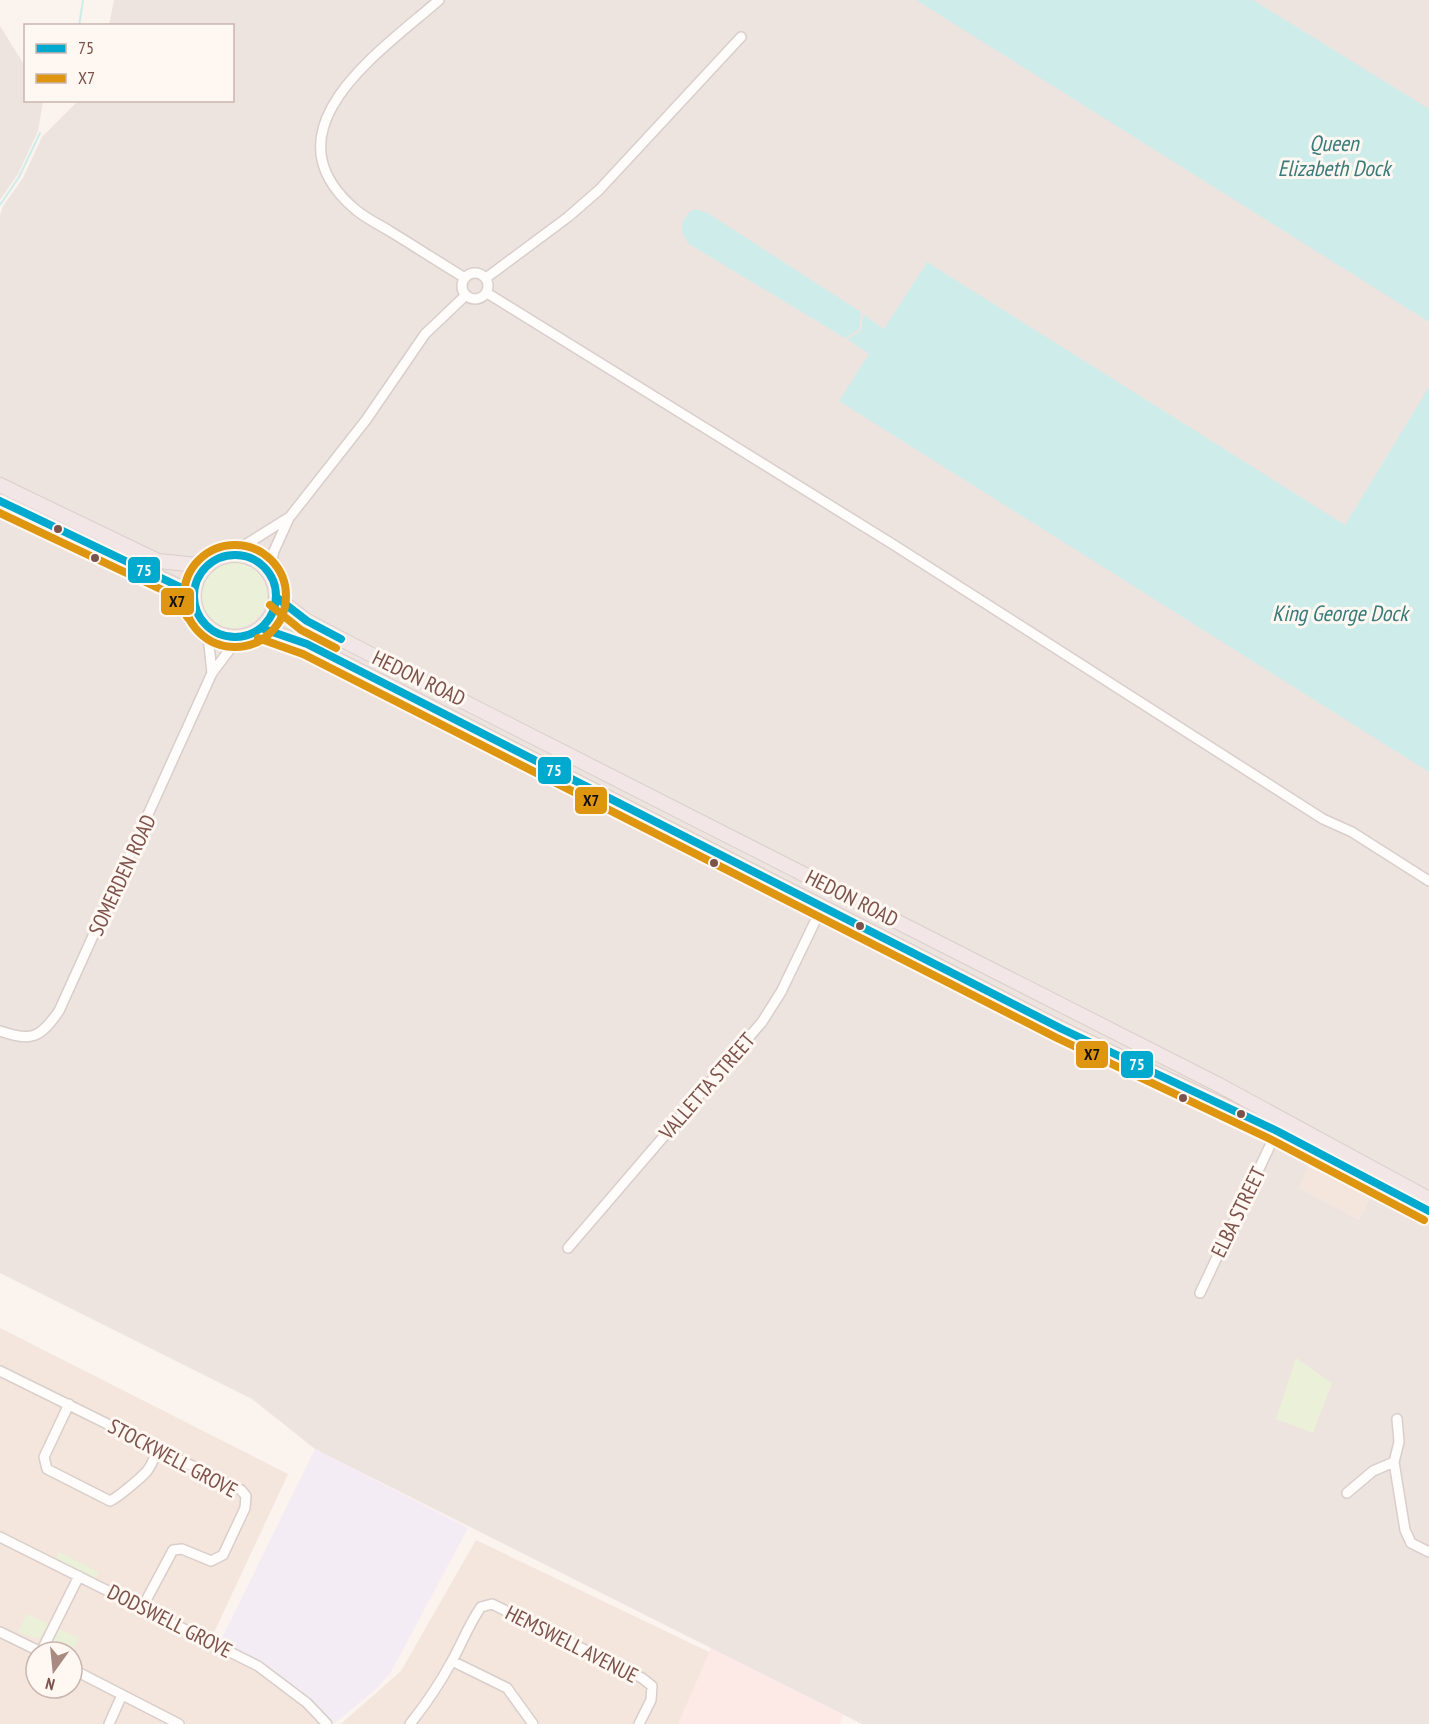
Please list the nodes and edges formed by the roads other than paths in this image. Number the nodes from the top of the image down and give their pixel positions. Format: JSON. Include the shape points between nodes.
{"nodes":[{"id":1,"x":439,"y":0,"type":"edge"},
{"id":2,"x":741,"y":38,"type":"dead end"},
{"id":3,"x":465,"y":278,"type":"junction"},
{"id":4,"x":486,"y":278,"type":"junction"},
{"id":5,"x":487,"y":293,"type":"junction"},
{"id":6,"x":466,"y":295,"type":"junction"},
{"id":7,"x":0,"y":485,"type":"edge"},
{"id":8,"x":0,"y":501,"type":"edge"},
{"id":9,"x":289,"y":518,"type":"junction"},
{"id":10,"x":229,"y":555,"type":"junction"},
{"id":11,"x":207,"y":566,"type":"junction"},
{"id":12,"x":269,"y":573,"type":"junction"},
{"id":13,"x":276,"y":597,"type":"junction"},
{"id":14,"x":197,"y":612,"type":"junction"},
{"id":15,"x":207,"y":626,"type":"junction"},
{"id":16,"x":261,"y":627,"type":"junction"},
{"id":17,"x":240,"y":636,"type":"junction"},
{"id":18,"x":212,"y":673,"type":"junction"},
{"id":19,"x":1429,"y":881,"type":"edge"},
{"id":20,"x":822,"y":907,"type":"junction"},
{"id":21,"x":0,"y":1031,"type":"edge"},
{"id":22,"x":1276,"y":1131,"type":"junction"},
{"id":23,"x":1429,"y":1198,"type":"edge"},
{"id":24,"x":1429,"y":1211,"type":"edge"},
{"id":25,"x":568,"y":1248,"type":"dead end"},
{"id":26,"x":1200,"y":1293,"type":"dead end"},
{"id":27,"x":0,"y":1371,"type":"edge"},
{"id":28,"x":69,"y":1404,"type":"junction"},
{"id":29,"x":1397,"y":1419,"type":"dead end"},
{"id":30,"x":158,"y":1449,"type":"junction"},
{"id":31,"x":1394,"y":1462,"type":"junction"},
{"id":32,"x":1347,"y":1493,"type":"dead end"},
{"id":33,"x":0,"y":1537,"type":"edge"},
{"id":34,"x":1429,"y":1552,"type":"edge"},
{"id":35,"x":79,"y":1576,"type":"junction"},
{"id":36,"x":142,"y":1608,"type":"junction"},
{"id":37,"x":0,"y":1632,"type":"edge"},
{"id":38,"x":47,"y":1640,"type":"edge"},
{"id":39,"x":24,"y":1644,"type":"edge"},
{"id":40,"x":452,"y":1661,"type":"junction"},
{"id":41,"x":84,"y":1675,"type":"edge"},
{"id":42,"x":122,"y":1695,"type":"junction"},
{"id":43,"x":109,"y":1724,"type":"edge"},
{"id":44,"x":179,"y":1724,"type":"edge"},
{"id":45,"x":327,"y":1724,"type":"edge"},
{"id":46,"x":410,"y":1724,"type":"edge"},
{"id":47,"x":533,"y":1724,"type":"edge"},
{"id":48,"x":639,"y":1724,"type":"edge"}],
"edges":[{"from":1,"to":3,"type":"street","via":[[351,77],[337,96],[320,136],[322,159],[335,188],[357,211]]},
{"from":2,"to":4,"type":"street","via":[[599,190]]},
{"from":3,"to":4,"type":"street","via":[[476,273]]},
{"from":3,"to":6,"type":"street","via":[[462,287]]},
{"from":4,"to":5,"type":"street"},
{"from":5,"to":6,"type":"street","via":[[477,299]]},
{"from":5,"to":19,"type":"street","via":[[894,545],[1323,819],[1352,832]]},
{"from":6,"to":9,"type":"street","via":[[425,334],[366,420]]},
{"from":7,"to":11,"type":"highway","via":[[158,561]]},
{"from":8,"to":14,"type":"highway","via":[[180,587]]},
{"from":9,"to":10,"type":"street"},
{"from":9,"to":12,"type":"street"},
{"from":10,"to":11,"type":"highway"},
{"from":10,"to":12,"type":"highway","via":[[252,558]]},
{"from":11,"to":14,"type":"highway","via":[[195,587]]},
{"from":12,"to":13,"type":"highway"},
{"from":13,"to":16,"type":"highway","via":[[269,619]]},
{"from":13,"to":23,"type":"highway","name":"HEDON ROAD","via":[[307,621],[360,649],[1219,1084]]},
{"from":14,"to":15,"type":"highway"},
{"from":15,"to":17,"type":"highway","via":[[223,634]]},
{"from":15,"to":18,"type":"street"},
{"from":16,"to":17,"type":"highway"},
{"from":16,"to":20,"type":"highway","name":"HEDON ROAD","via":[[307,644]]},
{"from":17,"to":18,"type":"street","name":"SOMERDEN ROAD"},
{"from":18,"to":21,"type":"street","name":"SOMERDEN ROAD","via":[[59,1011],[44,1032],[25,1037]]},
{"from":20,"to":22,"type":"highway","name":"HEDON ROAD","via":[[1080,1038]]},
{"from":20,"to":25,"type":"street","name":"VALLETTA STREET","via":[[762,1022]]},
{"from":22,"to":24,"type":"highway","name":"HEDON ROAD"},
{"from":22,"to":26,"type":"street","name":"ELBA STREET"},
{"from":27,"to":28,"type":"street","name":"STOCKWELL GROVE"},
{"from":28,"to":30,"type":"street","name":"STOCKWELL GROVE"},
{"from":28,"to":30,"type":"street","via":[[44,1457],[47,1469],[86,1489],[110,1501],[122,1497],[129,1485],[148,1471]]},
{"from":29,"to":31,"type":"street","via":[[1399,1442]]},
{"from":30,"to":36,"type":"street","name":"STOCKWELL GROVE","via":[[241,1491],[246,1496],[245,1508],[223,1555],[211,1561],[182,1549],[173,1550]]},
{"from":31,"to":32,"type":"street","via":[[1373,1471]]},
{"from":31,"to":34,"type":"street","via":[[1405,1530],[1411,1543]]},
{"from":33,"to":35,"type":"street","name":"DODSWELL GROVE"},
{"from":35,"to":36,"type":"street","name":"DODSWELL GROVE"},
{"from":35,"to":38,"type":"street"},
{"from":36,"to":45,"type":"street","name":"DODSWELL GROVE","via":[[258,1666],[307,1703]]},
{"from":37,"to":39,"type":"street"},
{"from":40,"to":46,"type":"street","name":"HEMSWELL AVENUE"},
{"from":40,"to":47,"type":"street","via":[[507,1688]]},
{"from":40,"to":48,"type":"street","name":"HEMSWELL AVENUE","via":[[481,1607],[492,1604],[652,1686],[651,1700]]},
{"from":41,"to":42,"type":"street"},
{"from":42,"to":43,"type":"street"},
{"from":42,"to":44,"type":"street"}]}
